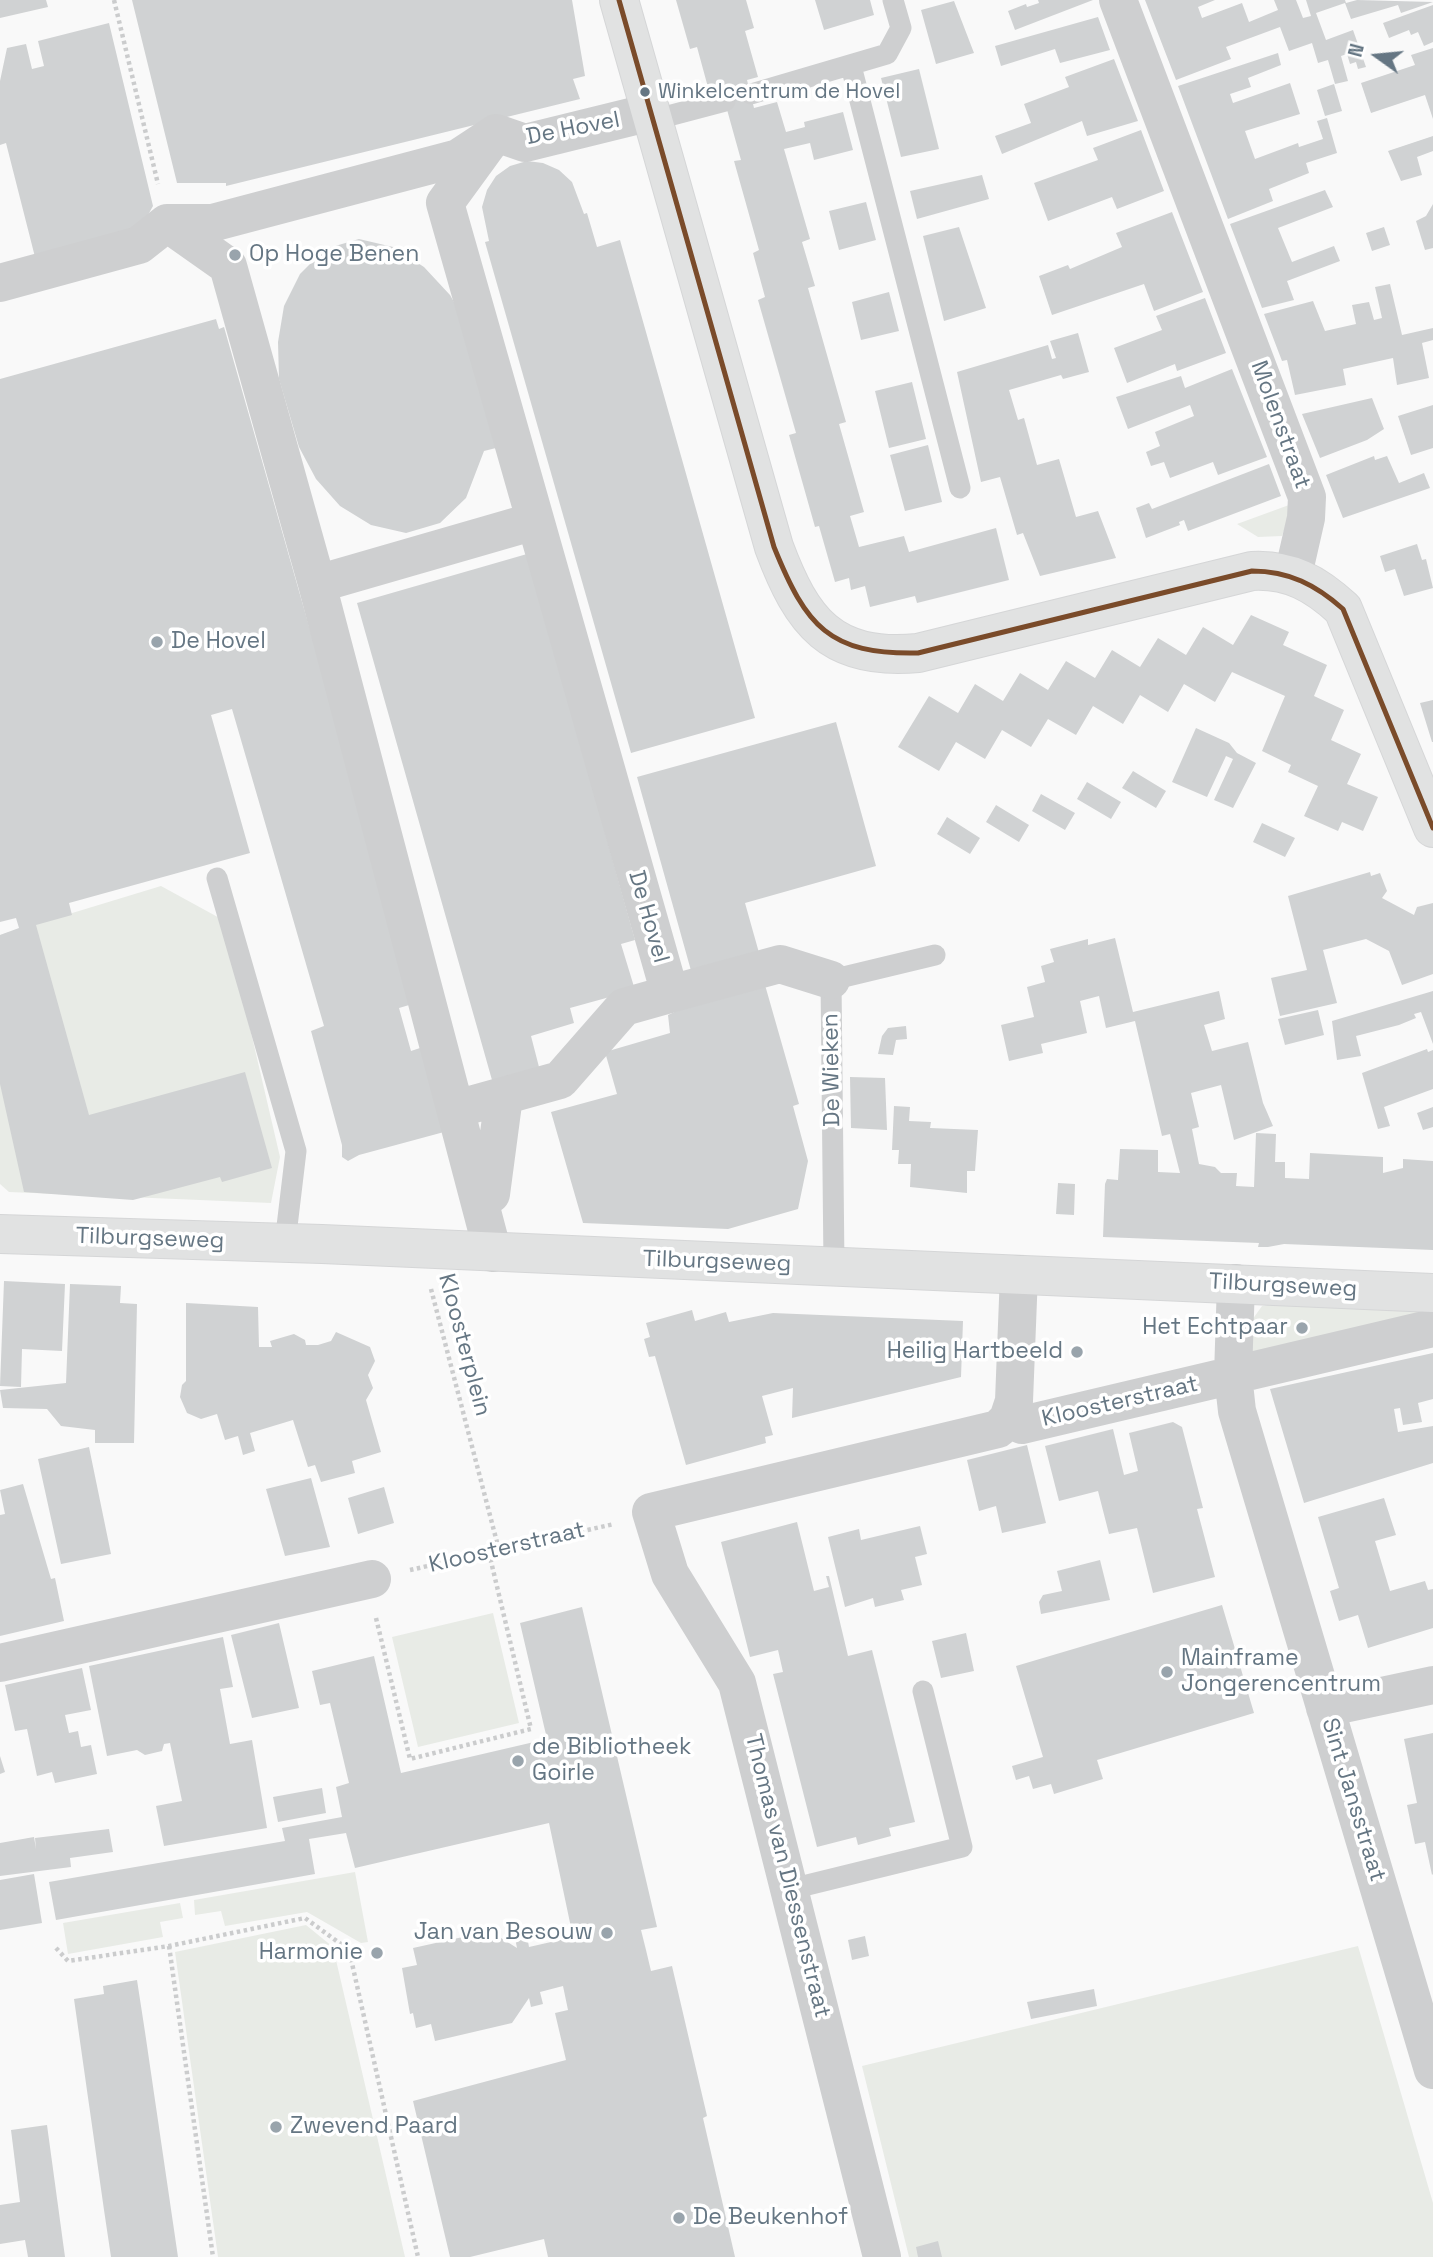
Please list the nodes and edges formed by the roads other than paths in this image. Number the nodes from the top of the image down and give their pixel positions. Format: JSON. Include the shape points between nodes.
{"nodes":[{"id":1,"x":619,"y":0,"type":"edge"},
{"id":2,"x":893,"y":0,"type":"edge"},
{"id":3,"x":1118,"y":0,"type":"edge"},
{"id":4,"x":851,"y":66,"type":"junction"},
{"id":5,"x":751,"y":94,"type":"dead end"},
{"id":6,"x":725,"y":101,"type":"dead end"},
{"id":7,"x":652,"y":116,"type":"junction"},
{"id":8,"x":496,"y":133,"type":"junction"},
{"id":9,"x":167,"y":223,"type":"junction"},
{"id":10,"x":0,"y":283,"type":"edge"},
{"id":11,"x":960,"y":488,"type":"dead end"},
{"id":12,"x":535,"y":521,"type":"junction"},
{"id":13,"x":1293,"y":575,"type":"junction"},
{"id":14,"x":317,"y":584,"type":"junction"},
{"id":15,"x":1433,"y":828,"type":"edge"},
{"id":16,"x":217,"y":878,"type":"dead end"},
{"id":17,"x":935,"y":955,"type":"dead end"},
{"id":18,"x":831,"y":980,"type":"junction"},
{"id":19,"x":670,"y":994,"type":"junction"},
{"id":20,"x":504,"y":1096,"type":"junction"},
{"id":21,"x":456,"y":1109,"type":"junction"},
{"id":22,"x":479,"y":1196,"type":"junction"},
{"id":23,"x":0,"y":1234,"type":"edge"},
{"id":24,"x":285,"y":1243,"type":"junction"},
{"id":25,"x":493,"y":1253,"type":"junction"},
{"id":26,"x":834,"y":1267,"type":"junction"},
{"id":27,"x":1019,"y":1274,"type":"junction"},
{"id":28,"x":1236,"y":1283,"type":"junction"},
{"id":29,"x":1433,"y":1293,"type":"edge"},
{"id":30,"x":1433,"y":1328,"type":"edge"},
{"id":31,"x":1233,"y":1375,"type":"junction"},
{"id":32,"x":1008,"y":1419,"type":"junction"},
{"id":33,"x":651,"y":1512,"type":"joint"},
{"id":34,"x":369,"y":1580,"type":"road end"},
{"id":35,"x":0,"y":1663,"type":"edge"},
{"id":36,"x":1433,"y":1685,"type":"edge"},
{"id":37,"x":923,"y":1691,"type":"dead end"},
{"id":38,"x":1325,"y":1708,"type":"junction"},
{"id":39,"x":790,"y":1889,"type":"junction"},
{"id":40,"x":1433,"y":2070,"type":"edge"},
{"id":41,"x":883,"y":2257,"type":"edge"}],
"edges":[{"from":1,"to":7,"type":"street"},
{"from":2,"to":4,"type":"lane","via":[[901,28],[887,54]]},
{"from":3,"to":13,"type":"street","name":"Molenstraat","via":[[1307,497]]},
{"from":4,"to":5,"type":"lane"},
{"from":4,"to":11,"type":"lane"},
{"from":6,"to":7,"type":"lane"},
{"from":7,"to":8,"type":"street","name":"De Hovel","via":[[525,143]]},
{"from":7,"to":13,"type":"street","via":[[774,547],[789,588],[821,630],[866,652],[918,653],[1252,571]]},
{"from":8,"to":9,"type":"street","name":"De Hovel","via":[[458,158],[212,223]]},
{"from":8,"to":12,"type":"street","name":"De Hovel","via":[[445,204]]},
{"from":9,"to":10,"type":"street","via":[[139,245]]},
{"from":9,"to":14,"type":"street","via":[[228,265]]},
{"from":12,"to":14,"type":"street"},
{"from":12,"to":19,"type":"street","name":"De Hovel"},
{"from":13,"to":15,"type":"street","via":[[1323,590],[1343,609]]},
{"from":14,"to":21,"type":"street"},
{"from":16,"to":24,"type":"lane","via":[[296,1152]]},
{"from":17,"to":18,"type":"lane","name":"De Wieken"},
{"from":18,"to":19,"type":"street","via":[[780,964]]},
{"from":18,"to":26,"type":"lane","name":"De Wieken"},
{"from":19,"to":20,"type":"street","name":"De Hovel","via":[[624,1007],[560,1080]]},
{"from":20,"to":21,"type":"street","name":"De Hovel"},
{"from":20,"to":22,"type":"street","via":[[491,1194]]},
{"from":21,"to":22,"type":"street"},
{"from":22,"to":25,"type":"street"},
{"from":23,"to":24,"type":"street","name":"Tilburgseweg"},
{"from":24,"to":25,"type":"street","name":"Tilburgseweg"},
{"from":25,"to":26,"type":"street","name":"Tilburgseweg"},
{"from":26,"to":27,"type":"street","name":"Tilburgseweg"},
{"from":27,"to":28,"type":"street","name":"Tilburgseweg"},
{"from":27,"to":32,"type":"street","name":"Kloosterstraat","via":[[1014,1401]]},
{"from":28,"to":29,"type":"street","name":"Tilburgseweg"},
{"from":28,"to":31,"type":"street","name":"Sint Jansstraat"},
{"from":30,"to":31,"type":"street"},
{"from":31,"to":32,"type":"street","name":"Kloosterstraat","via":[[1022,1424]]},
{"from":31,"to":38,"type":"street","name":"Sint Jansstraat","via":[[1237,1411]]},
{"from":32,"to":33,"type":"street","name":"Kloosterstraat","via":[[998,1429]]},
{"from":33,"to":39,"type":"street","name":"Thomas van Diessenstraat","via":[[670,1574],[737,1684]]},
{"from":34,"to":35,"type":"street"},
{"from":36,"to":38,"type":"street"},
{"from":37,"to":39,"type":"lane","via":[[962,1847]]},
{"from":38,"to":40,"type":"street","name":"Sint Jansstraat"},
{"from":39,"to":41,"type":"street","name":"Thomas van Diessenstraat"}]}
